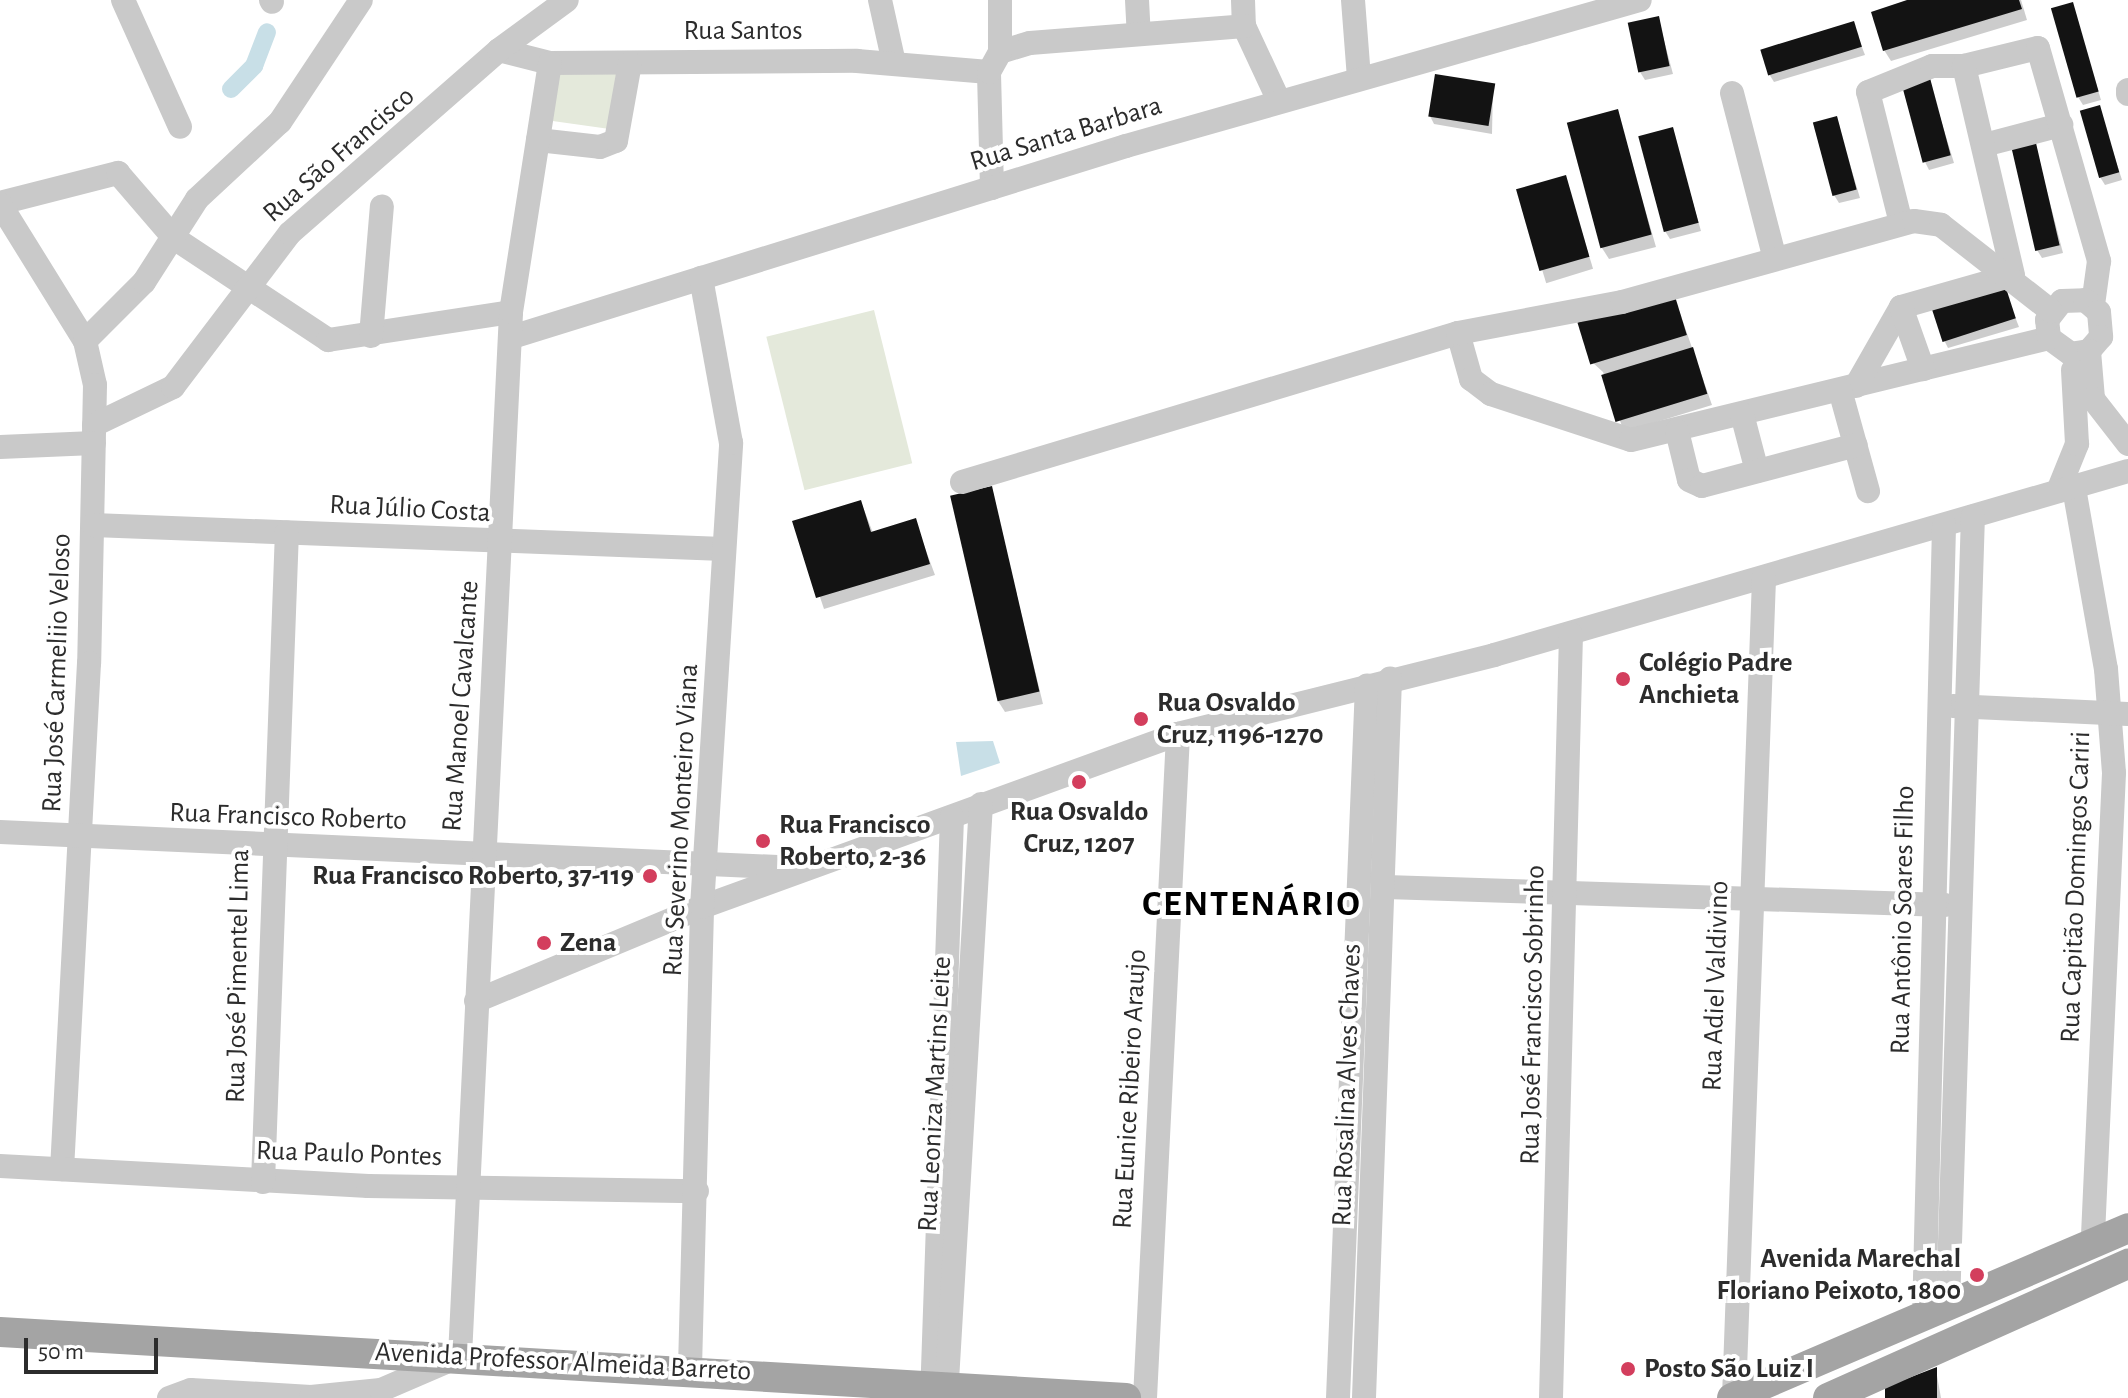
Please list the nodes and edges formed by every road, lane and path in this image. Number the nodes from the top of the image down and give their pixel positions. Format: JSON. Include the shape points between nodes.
{"nodes":[{"id":1,"x":123,"y":0,"type":"edge"},
{"id":2,"x":361,"y":0,"type":"edge"},
{"id":3,"x":880,"y":0,"type":"edge"},
{"id":4,"x":1000,"y":0,"type":"edge"},
{"id":5,"x":1137,"y":0,"type":"edge"},
{"id":6,"x":1243,"y":0,"type":"edge"},
{"id":7,"x":1353,"y":0,"type":"edge"},
{"id":8,"x":1640,"y":0,"type":"edge"},
{"id":9,"x":556,"y":6,"type":"edge"},
{"id":10,"x":1244,"y":26,"type":"junction"},
{"id":11,"x":1139,"y":33,"type":"junction"},
{"id":12,"x":499,"y":50,"type":"junction"},
{"id":13,"x":547,"y":62,"type":"junction"},
{"id":14,"x":994,"y":62,"type":"junction"},
{"id":15,"x":630,"y":63,"type":"junction"},
{"id":16,"x":894,"y":63,"type":"junction"},
{"id":17,"x":1964,"y":66,"type":"junction"},
{"id":18,"x":1359,"y":78,"type":"junction"},
{"id":19,"x":1732,"y":93,"type":"dead end"},
{"id":20,"x":1279,"y":101,"type":"junction"},
{"id":21,"x":2061,"y":125,"type":"junction"},
{"id":22,"x":180,"y":127,"type":"dead end"},
{"id":23,"x":538,"y":140,"type":"junction"},
{"id":24,"x":1984,"y":145,"type":"junction"},
{"id":25,"x":992,"y":188,"type":"junction"},
{"id":26,"x":0,"y":204,"type":"edge"},
{"id":27,"x":382,"y":206,"type":"dead end"},
{"id":28,"x":1901,"y":223,"type":"junction"},
{"id":29,"x":174,"y":238,"type":"junction"},
{"id":30,"x":1775,"y":259,"type":"junction"},
{"id":31,"x":2013,"y":275,"type":"junction"},
{"id":32,"x":701,"y":278,"type":"junction"},
{"id":33,"x":246,"y":290,"type":"junction"},
{"id":34,"x":2093,"y":305,"type":"junction"},
{"id":35,"x":1901,"y":307,"type":"junction"},
{"id":36,"x":2051,"y":311,"type":"junction"},
{"id":37,"x":511,"y":312,"type":"junction"},
{"id":38,"x":1458,"y":333,"type":"junction"},
{"id":39,"x":371,"y":336,"type":"junction"},
{"id":40,"x":512,"y":337,"type":"junction"},
{"id":41,"x":2049,"y":338,"type":"junction"},
{"id":42,"x":85,"y":341,"type":"junction"},
{"id":43,"x":2080,"y":352,"type":"junction"},
{"id":44,"x":1923,"y":369,"type":"junction"},
{"id":45,"x":1848,"y":388,"type":"junction"},
{"id":46,"x":1742,"y":414,"type":"junction"},
{"id":47,"x":1677,"y":431,"type":"junction"},
{"id":48,"x":94,"y":434,"type":"junction"},
{"id":49,"x":2128,"y":444,"type":"edge"},
{"id":50,"x":1856,"y":445,"type":"junction"},
{"id":51,"x":0,"y":447,"type":"edge"},
{"id":52,"x":1757,"y":471,"type":"junction"},
{"id":53,"x":2128,"y":471,"type":"edge"},
{"id":54,"x":962,"y":482,"type":"dead end"},
{"id":55,"x":2066,"y":489,"type":"junction"},
{"id":56,"x":1868,"y":491,"type":"dead end"},
{"id":57,"x":1973,"y":516,"type":"junction"},
{"id":58,"x":93,"y":525,"type":"junction"},
{"id":59,"x":1944,"y":525,"type":"junction"},
{"id":60,"x":287,"y":532,"type":"junction"},
{"id":61,"x":503,"y":544,"type":"junction"},
{"id":62,"x":724,"y":549,"type":"junction"},
{"id":63,"x":1764,"y":578,"type":"junction"},
{"id":64,"x":1571,"y":634,"type":"junction"},
{"id":65,"x":1379,"y":682,"type":"junction"},
{"id":66,"x":1939,"y":706,"type":"junction"},
{"id":67,"x":1967,"y":707,"type":"junction"},
{"id":68,"x":2120,"y":714,"type":"edge"},
{"id":69,"x":1178,"y":734,"type":"junction"},
{"id":70,"x":981,"y":804,"type":"junction"},
{"id":71,"x":952,"y":817,"type":"junction"},
{"id":72,"x":0,"y":832,"type":"edge"},
{"id":73,"x":80,"y":840,"type":"junction"},
{"id":74,"x":271,"y":845,"type":"junction"},
{"id":75,"x":480,"y":854,"type":"junction"},
{"id":76,"x":705,"y":867,"type":"junction"},
{"id":77,"x":814,"y":868,"type":"junction"},
{"id":78,"x":1386,"y":887,"type":"junction"},
{"id":79,"x":1566,"y":893,"type":"junction"},
{"id":80,"x":1749,"y":899,"type":"junction"},
{"id":81,"x":1932,"y":905,"type":"junction"},
{"id":82,"x":1960,"y":906,"type":"junction"},
{"id":83,"x":702,"y":907,"type":"junction"},
{"id":84,"x":476,"y":1001,"type":"junction"},
{"id":85,"x":0,"y":1166,"type":"edge"},
{"id":86,"x":62,"y":1169,"type":"junction"},
{"id":87,"x":263,"y":1182,"type":"junction"},
{"id":88,"x":464,"y":1187,"type":"junction"},
{"id":89,"x":697,"y":1191,"type":"junction"},
{"id":90,"x":2128,"y":1228,"type":"edge"},
{"id":91,"x":2093,"y":1244,"type":"junction"},
{"id":92,"x":2128,"y":1264,"type":"edge"},
{"id":93,"x":1936,"y":1311,"type":"junction"},
{"id":94,"x":0,"y":1332,"type":"edge"},
{"id":95,"x":460,"y":1356,"type":"junction"},
{"id":96,"x":690,"y":1368,"type":"junction"},
{"id":97,"x":939,"y":1393,"type":"edge"},
{"id":98,"x":169,"y":1398,"type":"edge"},
{"id":99,"x":1126,"y":1398,"type":"edge"},
{"id":100,"x":1145,"y":1398,"type":"edge"},
{"id":101,"x":1338,"y":1398,"type":"edge"},
{"id":102,"x":1364,"y":1398,"type":"edge"},
{"id":103,"x":1551,"y":1398,"type":"edge"},
{"id":104,"x":1733,"y":1398,"type":"edge"},
{"id":105,"x":1828,"y":1398,"type":"edge"}],
"edges":[{"from":1,"to":22,"type":"street"},
{"from":2,"to":29,"type":"street","via":[[280,122],[197,199]]},
{"from":3,"to":16,"type":"street"},
{"from":4,"to":14,"type":"street"},
{"from":5,"to":11,"type":"street"},
{"from":6,"to":10,"type":"street"},
{"from":7,"to":18,"type":"street"},
{"from":8,"to":18,"type":"street","name":"Rua Santa Barbara"},
{"from":9,"to":12,"type":"street","name":"Rua São Francisco"},
{"from":9,"to":13,"type":"street","name":"Rua Manoel Cavalcante"},
{"from":10,"to":11,"type":"street","name":"Rua Santos"},
{"from":10,"to":20,"type":"street"},
{"from":11,"to":14,"type":"street","name":"Rua Santos"},
{"from":12,"to":13,"type":"street","name":"Rua Santos"},
{"from":12,"to":33,"type":"street","name":"Rua São Francisco","via":[[314,210]]},
{"from":13,"to":15,"type":"street","name":"Rua Santos"},
{"from":13,"to":23,"type":"street","name":"Rua Manoel Cavalcante"},
{"from":14,"to":16,"type":"street","name":"Rua Santos"},
{"from":14,"to":25,"type":"street"},
{"from":15,"to":16,"type":"street","name":"Rua Santos"},
{"from":15,"to":23,"type":"street","via":[[616,141],[600,147]]},
{"from":17,"to":21,"type":"street","via":[[2042,50]]},
{"from":17,"to":24,"type":"street"},
{"from":17,"to":28,"type":"street","via":[[1932,66],[1868,92]]},
{"from":18,"to":20,"type":"street","name":"Rua Santa Barbara"},
{"from":19,"to":30,"type":"street"},
{"from":20,"to":25,"type":"street","name":"Rua Santa Barbara"},
{"from":21,"to":24,"type":"street"},
{"from":21,"to":34,"type":"street","via":[[2099,261]]},
{"from":23,"to":37,"type":"street","name":"Rua Manoel Cavalcante"},
{"from":24,"to":31,"type":"street"},
{"from":25,"to":32,"type":"street","name":"Rua Santa Barbara"},
{"from":26,"to":29,"type":"street","via":[[118,173]]},
{"from":26,"to":42,"type":"street","name":"Rua José Carmeliio Veloso"},
{"from":27,"to":39,"type":"street"},
{"from":28,"to":30,"type":"street"},
{"from":28,"to":31,"type":"street","via":[[1941,225]]},
{"from":29,"to":33,"type":"street"},
{"from":29,"to":42,"type":"street","via":[[126,305]]},
{"from":30,"to":38,"type":"street","via":[[1613,305]]},
{"from":31,"to":35,"type":"street"},
{"from":31,"to":36,"type":"street"},
{"from":32,"to":40,"type":"street","name":"Rua Santa Barbara"},
{"from":32,"to":62,"type":"street","name":"Rua Severino Monteiro Viana","via":[[728,399]]},
{"from":33,"to":39,"type":"street","via":[[318,336],[343,342]]},
{"from":33,"to":48,"type":"street","name":"Rua São Francisco","via":[[165,393]]},
{"from":34,"to":36,"type":"street","via":[[2069,299]]},
{"from":34,"to":43,"type":"street","via":[[2103,329]]},
{"from":35,"to":44,"type":"street"},
{"from":35,"to":45,"type":"street"},
{"from":36,"to":41,"type":"street"},
{"from":37,"to":39,"type":"street"},
{"from":37,"to":40,"type":"street","name":"Rua Manoel Cavalcante"},
{"from":38,"to":47,"type":"street","via":[[1471,379],[1527,411],[1613,438]]},
{"from":38,"to":54,"type":"street"},
{"from":40,"to":61,"type":"street","name":"Rua Manoel Cavalcante"},
{"from":41,"to":43,"type":"street"},
{"from":41,"to":44,"type":"street"},
{"from":42,"to":48,"type":"street","name":"Rua José Carmeliio Veloso"},
{"from":43,"to":49,"type":"street","via":[[2093,399]]},
{"from":43,"to":55,"type":"street","via":[[2077,444]]},
{"from":44,"to":45,"type":"street"},
{"from":45,"to":46,"type":"street"},
{"from":45,"to":50,"type":"street"},
{"from":46,"to":47,"type":"street"},
{"from":46,"to":52,"type":"street"},
{"from":47,"to":52,"type":"street","via":[[1695,485]]},
{"from":48,"to":51,"type":"street"},
{"from":48,"to":58,"type":"street","name":"Rua José Carmeliio Veloso"},
{"from":50,"to":52,"type":"street"},
{"from":50,"to":56,"type":"street"},
{"from":53,"to":55,"type":"street"},
{"from":55,"to":57,"type":"street"},
{"from":55,"to":68,"type":"street","name":"Rua Capitão Domingos Cariri"},
{"from":57,"to":59,"type":"street"},
{"from":57,"to":67,"type":"street","name":"Rua Antônio Soares Filho"},
{"from":58,"to":60,"type":"street","name":"Rua Júlio Costa"},
{"from":58,"to":73,"type":"street","name":"Rua José Carmeliio Veloso"},
{"from":59,"to":63,"type":"street"},
{"from":59,"to":66,"type":"street","name":"Rua Antônio Soares Filho"},
{"from":60,"to":61,"type":"street","name":"Rua Júlio Costa"},
{"from":60,"to":74,"type":"street","name":"Rua José Pimentel Lima"},
{"from":61,"to":62,"type":"street","name":"Rua Júlio Costa"},
{"from":61,"to":75,"type":"street","name":"Rua Manoel Cavalcante"},
{"from":62,"to":76,"type":"street","name":"Rua Severino Monteiro Viana"},
{"from":63,"to":64,"type":"street"},
{"from":63,"to":80,"type":"street","name":"Rua Adiel Valdivino"},
{"from":64,"to":65,"type":"street"},
{"from":64,"to":79,"type":"street","name":"Rua José Francisco Sobrinho"},
{"from":65,"to":69,"type":"street"},
{"from":65,"to":78,"type":"street","name":"Rua Rosalina Alves Chaves"},
{"from":65,"to":101,"type":"street","name":"Rua Rosalina Alves Chaves"},
{"from":66,"to":67,"type":"street"},
{"from":66,"to":81,"type":"street","name":"Rua Antônio Soares Filho"},
{"from":67,"to":68,"type":"street"},
{"from":67,"to":82,"type":"street","name":"Rua Antônio Soares Filho"},
{"from":68,"to":91,"type":"street","name":"Rua Capitão Domingos Cariri"},
{"from":69,"to":70,"type":"street"},
{"from":69,"to":100,"type":"street","name":"Rua Eunice Ribeiro Araujo"},
{"from":70,"to":71,"type":"street"},
{"from":70,"to":97,"type":"street","name":"Rua Leoniza Martins Leite"},
{"from":71,"to":77,"type":"street"},
{"from":71,"to":97,"type":"street","name":"Rua Leoniza Martins Leite"},
{"from":72,"to":73,"type":"street","name":"Rua Francisco Roberto"},
{"from":73,"to":74,"type":"street","name":"Rua Francisco Roberto"},
{"from":73,"to":86,"type":"street","name":"Rua José Carmeliio Veloso"},
{"from":74,"to":75,"type":"street","name":"Rua Francisco Roberto"},
{"from":74,"to":87,"type":"street","name":"Rua José Pimentel Lima"},
{"from":75,"to":76,"type":"street","name":"Rua Francisco Roberto"},
{"from":75,"to":84,"type":"street","name":"Rua Manoel Cavalcante"},
{"from":76,"to":77,"type":"street","name":"Rua Francisco Roberto"},
{"from":76,"to":83,"type":"street","name":"Rua Severino Monteiro Viana"},
{"from":77,"to":83,"type":"street"},
{"from":78,"to":79,"type":"street"},
{"from":78,"to":102,"type":"street","name":"Rua Rosalina Alves Chaves"},
{"from":79,"to":80,"type":"street"},
{"from":79,"to":103,"type":"street","name":"Rua José Francisco Sobrinho"},
{"from":80,"to":81,"type":"street"},
{"from":80,"to":104,"type":"street","name":"Rua Adiel Valdivino"},
{"from":81,"to":82,"type":"street"},
{"from":81,"to":93,"type":"street","name":"Rua Antônio Soares Filho"},
{"from":82,"to":93,"type":"street","name":"Rua Antônio Soares Filho"},
{"from":83,"to":84,"type":"street"},
{"from":83,"to":89,"type":"street","name":"Rua Severino Monteiro Viana"},
{"from":84,"to":88,"type":"street","name":"Rua Manoel Cavalcante"},
{"from":85,"to":86,"type":"street","name":"Rua Paulo Pontes"},
{"from":86,"to":87,"type":"street","name":"Rua Paulo Pontes"},
{"from":87,"to":88,"type":"street","name":"Rua Paulo Pontes"},
{"from":88,"to":89,"type":"street","name":"Rua Paulo Pontes"},
{"from":88,"to":95,"type":"street","name":"Rua Manoel Cavalcante"},
{"from":89,"to":96,"type":"street","name":"Rua Severino Monteiro Viana"},
{"from":90,"to":91,"type":"main road"},
{"from":91,"to":93,"type":"main road"},
{"from":92,"to":105,"type":"main road"},
{"from":93,"to":104,"type":"main road"},
{"from":94,"to":95,"type":"main road","name":"Avenida Professor Almeida Barreto"},
{"from":95,"to":96,"type":"main road","name":"Avenida Professor Almeida Barreto"},
{"from":95,"to":98,"type":"street","via":[[381,1390],[311,1397],[191,1390]]},
{"from":96,"to":97,"type":"main road","name":"Avenida Professor Almeida Barreto"},
{"from":97,"to":99,"type":"main road","name":"Avenida Professor Almeida Barreto"}]}
